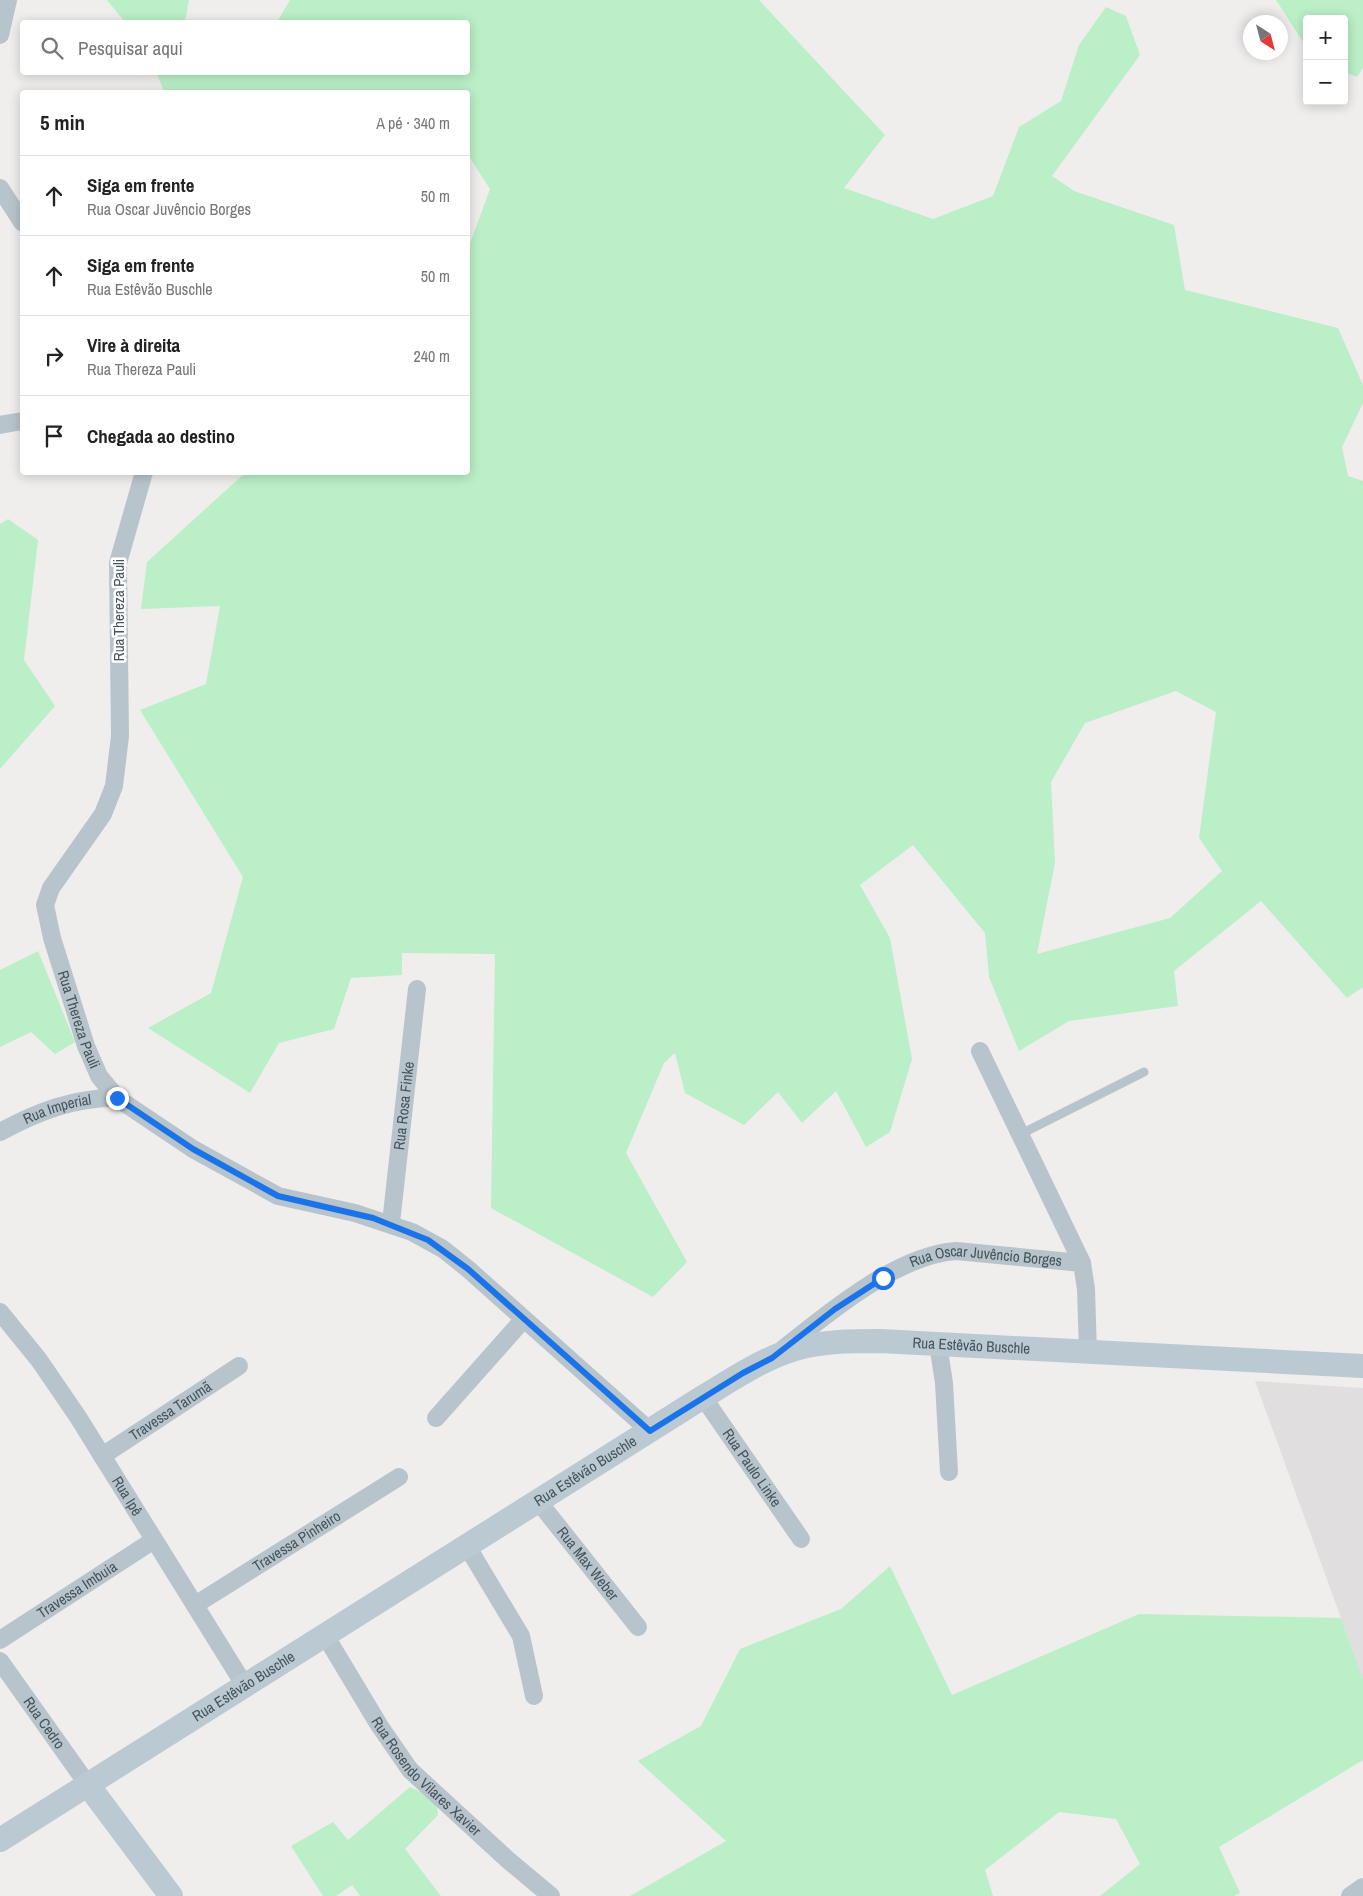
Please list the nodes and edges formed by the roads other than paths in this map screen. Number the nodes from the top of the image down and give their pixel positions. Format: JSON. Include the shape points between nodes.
{"nodes":[{"id":1,"x":8,"y":0,"type":"edge"},
{"id":2,"x":0,"y":35,"type":"edge"},
{"id":3,"x":0,"y":188,"type":"edge"},
{"id":4,"x":20,"y":219,"type":"edge"},
{"id":5,"x":20,"y":421,"type":"edge"},
{"id":6,"x":0,"y":425,"type":"edge"},
{"id":7,"x":143,"y":475,"type":"edge"},
{"id":8,"x":417,"y":989,"type":"dead end"},
{"id":9,"x":980,"y":1051,"type":"dead end"},
{"id":10,"x":1144,"y":1072,"type":"dead end"},
{"id":11,"x":117,"y":1098,"type":"junction"},
{"id":12,"x":0,"y":1132,"type":"edge"},
{"id":13,"x":1019,"y":1135,"type":"junction"},
{"id":14,"x":391,"y":1223,"type":"junction"},
{"id":15,"x":1082,"y":1263,"type":"junction"},
{"id":16,"x":0,"y":1312,"type":"edge"},
{"id":17,"x":523,"y":1320,"type":"junction"},
{"id":18,"x":938,"y":1344,"type":"junction"},
{"id":19,"x":1088,"y":1352,"type":"junction"},
{"id":20,"x":772,"y":1358,"type":"junction"},
{"id":21,"x":239,"y":1366,"type":"dead end"},
{"id":22,"x":1363,"y":1366,"type":"edge"},
{"id":23,"x":703,"y":1397,"type":"junction"},
{"id":24,"x":436,"y":1418,"type":"dead end"},
{"id":25,"x":650,"y":1431,"type":"junction"},
{"id":26,"x":102,"y":1456,"type":"junction"},
{"id":27,"x":949,"y":1472,"type":"dead end"},
{"id":28,"x":399,"y":1477,"type":"dead end"},
{"id":29,"x":538,"y":1501,"type":"junction"},
{"id":30,"x":800,"y":1538,"type":"dead end"},
{"id":31,"x":154,"y":1540,"type":"junction"},
{"id":32,"x":468,"y":1546,"type":"junction"},
{"id":33,"x":196,"y":1605,"type":"junction"},
{"id":34,"x":638,"y":1627,"type":"dead end"},
{"id":35,"x":325,"y":1635,"type":"junction"},
{"id":36,"x":0,"y":1640,"type":"edge"},
{"id":37,"x":0,"y":1661,"type":"edge"},
{"id":38,"x":245,"y":1686,"type":"junction"},
{"id":39,"x":534,"y":1696,"type":"dead end"},
{"id":40,"x":88,"y":1785,"type":"junction"},
{"id":41,"x":0,"y":1840,"type":"edge"},
{"id":42,"x":1363,"y":1886,"type":"edge"},
{"id":43,"x":171,"y":1896,"type":"edge"},
{"id":44,"x":551,"y":1896,"type":"edge"},
{"id":45,"x":1350,"y":1896,"type":"edge"}],
"edges":[{"from":1,"to":2,"type":"street"},
{"from":3,"to":4,"type":"street"},
{"from":5,"to":6,"type":"street"},
{"from":7,"to":11,"type":"street","name":"Rua Thereza Pauli","via":[[118,563],[120,745],[114,786],[103,814],[51,888],[45,905],[86,1046],[99,1076]]},
{"from":8,"to":14,"type":"street","name":"Rua Rosa Finke"},
{"from":9,"to":13,"type":"street"},
{"from":10,"to":13,"type":"lane"},
{"from":11,"to":12,"type":"street","name":"Rua Imperial","via":[[90,1099],[57,1106]]},
{"from":11,"to":14,"type":"street","name":"Rua Thereza Pauli","via":[[193,1149],[278,1196]]},
{"from":13,"to":15,"type":"street"},
{"from":14,"to":17,"type":"street","name":"Rua Thereza Pauli","via":[[428,1240],[456,1259]]},
{"from":15,"to":19,"type":"street","name":"Rua Oscar Juvêncio Borges"},
{"from":15,"to":20,"type":"street","name":"Rua Oscar Juvêncio Borges","via":[[970,1251],[933,1254],[861,1291]]},
{"from":16,"to":26,"type":"street","name":"Rua Ipê","via":[[50,1376]]},
{"from":17,"to":24,"type":"street"},
{"from":17,"to":25,"type":"street","name":"Rua Thereza Pauli"},
{"from":18,"to":19,"type":"street","name":"Rua Estêvão Buschle"},
{"from":18,"to":20,"type":"street","name":"Rua Estêvão Buschle","via":[[829,1343],[799,1348]]},
{"from":18,"to":27,"type":"street","via":[[944,1383]]},
{"from":19,"to":22,"type":"street","name":"Rua Estêvão Buschle"},
{"from":20,"to":23,"type":"street","name":"Rua Estêvão Buschle"},
{"from":21,"to":26,"type":"street","name":"Travessa Tarumã"},
{"from":23,"to":25,"type":"street","name":"Rua Estêvão Buschle"},
{"from":23,"to":30,"type":"street","name":"Rua Paulo Linke"},
{"from":25,"to":29,"type":"street","name":"Rua Estêvão Buschle"},
{"from":26,"to":31,"type":"street","name":"Rua Ipê"},
{"from":28,"to":33,"type":"street","name":"Travessa Pinheiro"},
{"from":29,"to":32,"type":"street","name":"Rua Estêvão Buschle"},
{"from":29,"to":34,"type":"street","name":"Rua Max Weber"},
{"from":31,"to":33,"type":"street","name":"Rua Ipê"},
{"from":31,"to":36,"type":"street","name":"Travessa Imbuia"},
{"from":32,"to":35,"type":"street","name":"Rua Estêvão Buschle"},
{"from":32,"to":39,"type":"street","via":[[521,1636]]},
{"from":33,"to":38,"type":"street","name":"Rua Ipê"},
{"from":35,"to":38,"type":"street","name":"Rua Estêvão Buschle"},
{"from":35,"to":44,"type":"street","name":"Rua Rosendo Vilares Xavier","via":[[379,1726],[410,1770]]},
{"from":37,"to":40,"type":"street","name":"Rua Cedro"},
{"from":38,"to":40,"type":"street","name":"Rua Estêvão Buschle"},
{"from":40,"to":41,"type":"street","name":"Rua Estêvão Buschle"},
{"from":40,"to":43,"type":"street"},
{"from":42,"to":45,"type":"street"}]}
